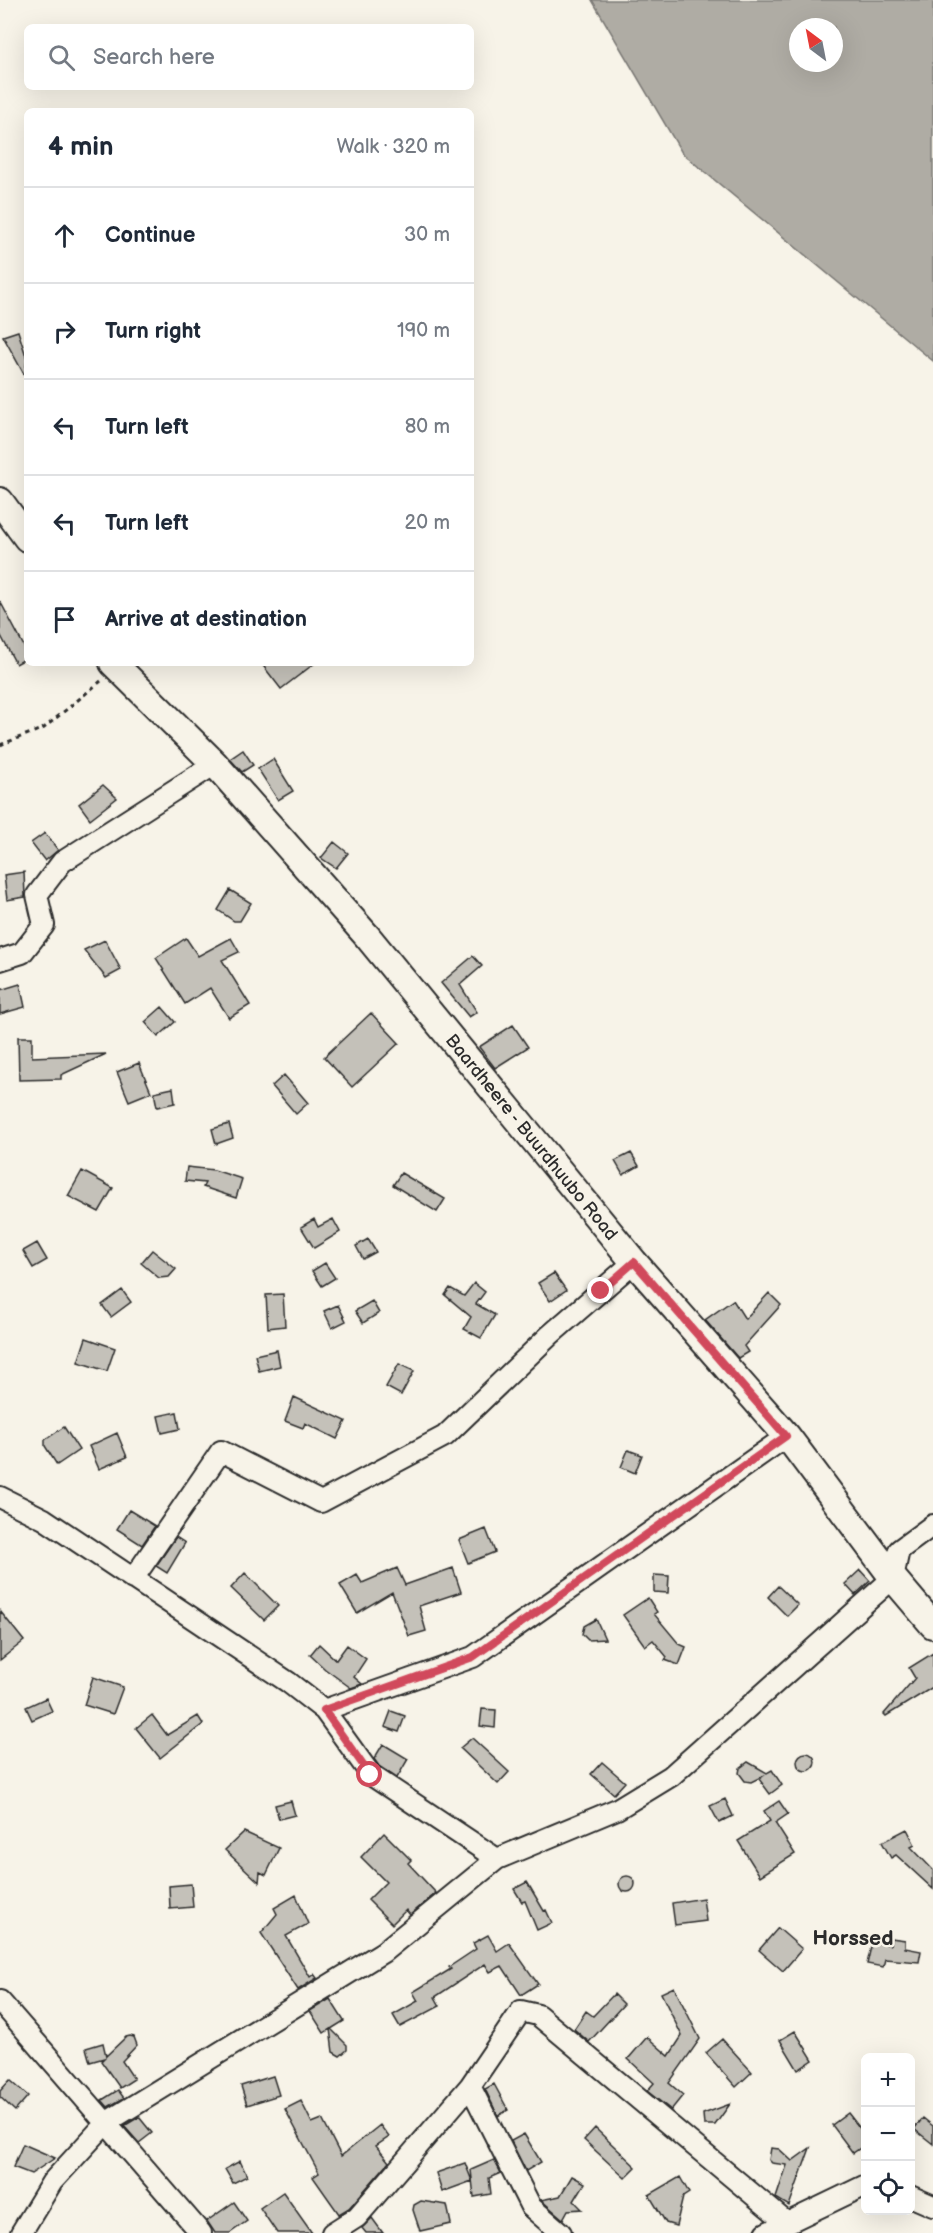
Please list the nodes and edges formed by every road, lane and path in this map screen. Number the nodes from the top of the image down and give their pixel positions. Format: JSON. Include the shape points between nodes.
{"nodes":[{"id":1,"x":114,"y":666,"type":"edge"},
{"id":2,"x":116,"y":666,"type":"edge"},
{"id":3,"x":0,"y":745,"type":"edge"},
{"id":4,"x":216,"y":764,"type":"junction"},
{"id":5,"x":0,"y":960,"type":"edge"},
{"id":6,"x":634,"y":1262,"type":"junction"},
{"id":7,"x":786,"y":1436,"type":"junction"},
{"id":8,"x":0,"y":1497,"type":"edge"},
{"id":9,"x":933,"y":1526,"type":"edge"},
{"id":10,"x":893,"y":1578,"type":"junction"},
{"id":11,"x":133,"y":1579,"type":"junction"},
{"id":12,"x":933,"y":1625,"type":"edge"},
{"id":13,"x":324,"y":1710,"type":"junction"},
{"id":14,"x":497,"y":1858,"type":"junction"},
{"id":15,"x":0,"y":2001,"type":"edge"},
{"id":16,"x":470,"y":2086,"type":"junction"},
{"id":17,"x":107,"y":2122,"type":"junction"},
{"id":18,"x":861,"y":2187,"type":"edge"},
{"id":19,"x":915,"y":2198,"type":"edge"},
{"id":20,"x":933,"y":2205,"type":"edge"},
{"id":21,"x":787,"y":2223,"type":"junction"},
{"id":22,"x":21,"y":2233,"type":"edge"},
{"id":23,"x":201,"y":2233,"type":"edge"},
{"id":24,"x":332,"y":2233,"type":"edge"},
{"id":25,"x":561,"y":2233,"type":"edge"},
{"id":26,"x":766,"y":2233,"type":"edge"}],
"edges":[{"from":1,"to":3,"type":"path","via":[[44,728]]},
{"from":2,"to":4,"type":"main road","name":"Baardheere - Buurdhuubo Road"},
{"from":4,"to":5,"type":"street","via":[[62,862],[37,895],[44,925],[22,953]]},
{"from":4,"to":6,"type":"main road","name":"Baardheere - Buurdhuubo Road","via":[[367,936]]},
{"from":6,"to":7,"type":"main road","name":"Baardheere - Buurdhuubo Road"},
{"from":6,"to":11,"type":"street","via":[[550,1335],[445,1436],[321,1502],[221,1451]]},
{"from":7,"to":10,"type":"main road","name":"Baardheere - Buurdhuubo Road"},
{"from":7,"to":13,"type":"street","via":[[473,1657]]},
{"from":8,"to":11,"type":"street","via":[[44,1520]]},
{"from":9,"to":10,"type":"street","via":[[899,1550]]},
{"from":10,"to":12,"type":"main road","name":"Baardheere - Buurdhuubo Road"},
{"from":10,"to":14,"type":"street","via":[[672,1776],[617,1809]]},
{"from":11,"to":13,"type":"street"},
{"from":13,"to":14,"type":"street","via":[[370,1775]]},
{"from":14,"to":17,"type":"street","via":[[383,1952]]},
{"from":15,"to":17,"type":"street"},
{"from":16,"to":21,"type":"street","via":[[521,2011],[538,2015]]},
{"from":16,"to":24,"type":"street","via":[[357,2217]]},
{"from":16,"to":25,"type":"street","via":[[531,2207]]},
{"from":17,"to":22,"type":"street","via":[[52,2182]]},
{"from":17,"to":23,"type":"street"},
{"from":18,"to":21,"type":"street"},
{"from":19,"to":20,"type":"street"},
{"from":21,"to":26,"type":"street"}]}
